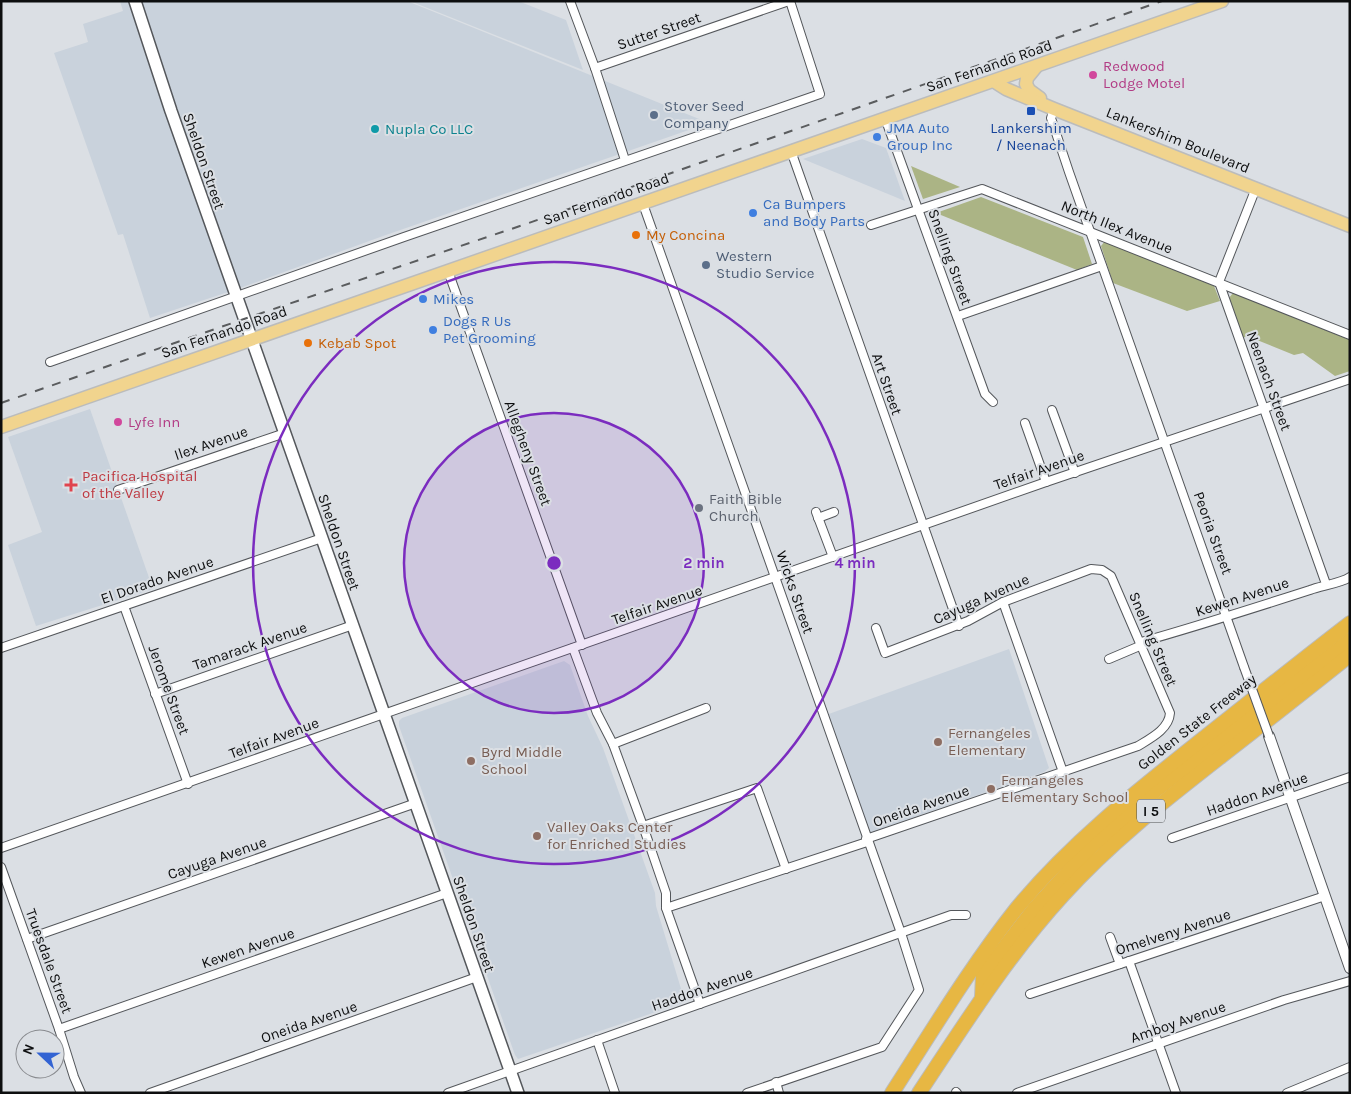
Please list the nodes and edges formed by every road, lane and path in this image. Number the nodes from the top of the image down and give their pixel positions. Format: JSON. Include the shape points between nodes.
{"nodes":[{"id":1,"x":135,"y":1,"type":"edge"},
{"id":2,"x":570,"y":1,"type":"edge"},
{"id":3,"x":789,"y":1,"type":"edge"},
{"id":4,"x":1222,"y":1,"type":"edge"},
{"id":5,"x":1036,"y":67,"type":"junction"},
{"id":6,"x":595,"y":68,"type":"junction"},
{"id":7,"x":995,"y":82,"type":"junction"},
{"id":8,"x":1054,"y":109,"type":"junction"},
{"id":9,"x":885,"y":118,"type":"junction"},
{"id":10,"x":791,"y":151,"type":"junction"},
{"id":11,"x":625,"y":160,"type":"junction"},
{"id":12,"x":1256,"y":188,"type":"junction"},
{"id":13,"x":643,"y":204,"type":"junction"},
{"id":14,"x":918,"y":210,"type":"junction"},
{"id":15,"x":871,"y":225,"type":"dead end"},
{"id":16,"x":1350,"y":226,"type":"edge"},
{"id":17,"x":1090,"y":231,"type":"junction"},
{"id":18,"x":1102,"y":266,"type":"junction"},
{"id":19,"x":448,"y":271,"type":"junction"},
{"id":20,"x":1219,"y":282,"type":"junction"},
{"id":21,"x":236,"y":297,"type":"junction"},
{"id":22,"x":958,"y":316,"type":"junction"},
{"id":23,"x":1350,"y":335,"type":"edge"},
{"id":24,"x":252,"y":340,"type":"junction"},
{"id":25,"x":50,"y":362,"type":"dead end"},
{"id":26,"x":1350,"y":378,"type":"edge"},
{"id":27,"x":993,"y":402,"type":"dead end"},
{"id":28,"x":1264,"y":407,"type":"junction"},
{"id":29,"x":1052,"y":410,"type":"dead end"},
{"id":30,"x":1,"y":427,"type":"edge"},
{"id":31,"x":1024,"y":427,"type":"dead end"},
{"id":32,"x":285,"y":433,"type":"junction"},
{"id":33,"x":1163,"y":442,"type":"junction"},
{"id":34,"x":1075,"y":472,"type":"junction"},
{"id":35,"x":1046,"y":482,"type":"junction"},
{"id":36,"x":118,"y":490,"type":"dead end"},
{"id":37,"x":834,"y":512,"type":"dead end"},
{"id":38,"x":922,"y":526,"type":"junction"},
{"id":39,"x":322,"y":538,"type":"junction"},
{"id":40,"x":833,"y":557,"type":"junction"},
{"id":41,"x":1111,"y":576,"type":"joint"},
{"id":42,"x":1350,"y":577,"type":"edge"},
{"id":43,"x":775,"y":578,"type":"junction"},
{"id":44,"x":1326,"y":584,"type":"junction"},
{"id":45,"x":1003,"y":602,"type":"junction"},
{"id":46,"x":124,"y":606,"type":"junction"},
{"id":47,"x":1228,"y":617,"type":"junction"},
{"id":48,"x":1350,"y":623,"type":"edge"},
{"id":49,"x":353,"y":625,"type":"junction"},
{"id":50,"x":959,"y":626,"type":"junction"},
{"id":51,"x":876,"y":628,"type":"dead end"},
{"id":52,"x":1350,"y":633,"type":"edge"},
{"id":53,"x":1350,"y":640,"type":"edge"},
{"id":54,"x":1142,"y":644,"type":"junction"},
{"id":55,"x":582,"y":645,"type":"junction"},
{"id":56,"x":1,"y":648,"type":"edge"},
{"id":57,"x":573,"y":648,"type":"junction"},
{"id":58,"x":1350,"y":656,"type":"edge"},
{"id":59,"x":1109,"y":659,"type":"dead end"},
{"id":60,"x":156,"y":694,"type":"junction"},
{"id":61,"x":706,"y":708,"type":"dead end"},
{"id":62,"x":1170,"y":712,"type":"joint"},
{"id":63,"x":384,"y":714,"type":"junction"},
{"id":64,"x":1269,"y":736,"type":"joint"},
{"id":65,"x":613,"y":744,"type":"junction"},
{"id":66,"x":1063,"y":772,"type":"junction"},
{"id":67,"x":1350,"y":777,"type":"edge"},
{"id":68,"x":188,"y":784,"type":"junction"},
{"id":69,"x":1291,"y":797,"type":"junction"},
{"id":70,"x":416,"y":803,"type":"junction"},
{"id":71,"x":643,"y":826,"type":"junction"},
{"id":72,"x":1172,"y":838,"type":"dead end"},
{"id":73,"x":867,"y":840,"type":"junction"},
{"id":74,"x":1,"y":848,"type":"edge"},
{"id":75,"x":1,"y":867,"type":"edge"},
{"id":76,"x":786,"y":869,"type":"junction"},
{"id":77,"x":447,"y":892,"type":"junction"},
{"id":78,"x":1325,"y":896,"type":"junction"},
{"id":79,"x":666,"y":908,"type":"junction"},
{"id":80,"x":966,"y":914,"type":"dead end"},
{"id":81,"x":901,"y":933,"type":"junction"},
{"id":82,"x":1110,"y":937,"type":"dead end"},
{"id":83,"x":27,"y":939,"type":"junction"},
{"id":84,"x":1129,"y":961,"type":"junction"},
{"id":85,"x":1120,"y":964,"type":"junction"},
{"id":86,"x":1350,"y":968,"type":"edge"},
{"id":87,"x":476,"y":977,"type":"junction"},
{"id":88,"x":1350,"y":981,"type":"edge"},
{"id":89,"x":1030,"y":994,"type":"dead end"},
{"id":90,"x":982,"y":997,"type":"junction"},
{"id":91,"x":951,"y":1002,"type":"junction"},
{"id":92,"x":700,"y":1004,"type":"junction"},
{"id":93,"x":967,"y":1020,"type":"junction"},
{"id":94,"x":59,"y":1029,"type":"joint"},
{"id":95,"x":597,"y":1040,"type":"junction"},
{"id":96,"x":1157,"y":1043,"type":"junction"},
{"id":97,"x":65,"y":1048,"type":"edge"},
{"id":98,"x":1350,"y":1067,"type":"edge"},
{"id":99,"x":510,"y":1070,"type":"junction"},
{"id":100,"x":776,"y":1082,"type":"junction"},
{"id":101,"x":81,"y":1093,"type":"edge"},
{"id":102,"x":150,"y":1093,"type":"edge"},
{"id":103,"x":448,"y":1093,"type":"edge"},
{"id":104,"x":518,"y":1093,"type":"edge"},
{"id":105,"x":616,"y":1093,"type":"edge"},
{"id":106,"x":746,"y":1093,"type":"edge"},
{"id":107,"x":779,"y":1093,"type":"edge"},
{"id":108,"x":892,"y":1093,"type":"edge"},
{"id":109,"x":919,"y":1093,"type":"edge"},
{"id":110,"x":930,"y":1093,"type":"edge"},
{"id":111,"x":1017,"y":1093,"type":"edge"},
{"id":112,"x":1176,"y":1093,"type":"edge"},
{"id":113,"x":1287,"y":1093,"type":"edge"}],
"edges":[{"from":1,"to":21,"type":"main road","name":"Sheldon Street"},
{"from":2,"to":6,"type":"street"},
{"from":3,"to":6,"type":"street","name":"Sutter Street"},
{"from":3,"to":11,"type":"street","name":"San Fernando Road","via":[[820,94]]},
{"from":4,"to":5,"type":"main road","name":"San Fernando Road"},
{"from":5,"to":7,"type":"main road","name":"San Fernando Road"},
{"from":5,"to":8,"type":"main road","via":[[1027,78],[1026,86]]},
{"from":6,"to":11,"type":"street"},
{"from":7,"to":8,"type":"main road","name":"Lankershim Boulevard"},
{"from":7,"to":9,"type":"main road","name":"San Fernando Road"},
{"from":8,"to":12,"type":"main road","name":"Lankershim Boulevard"},
{"from":8,"to":17,"type":"street","name":"Peoria Street","via":[[1050,118]]},
{"from":9,"to":10,"type":"main road","name":"San Fernando Road"},
{"from":9,"to":14,"type":"street","name":"Snelling Street"},
{"from":10,"to":13,"type":"main road","name":"San Fernando Road"},
{"from":10,"to":38,"type":"street","name":"Art Street"},
{"from":11,"to":21,"type":"street","name":"San Fernando Road"},
{"from":12,"to":16,"type":"main road","name":"Lankershim Boulevard"},
{"from":12,"to":20,"type":"street"},
{"from":13,"to":19,"type":"main road","name":"San Fernando Road"},
{"from":13,"to":43,"type":"street","name":"Wicks Street"},
{"from":14,"to":15,"type":"street","name":"North Ilex Avenue"},
{"from":14,"to":17,"type":"street","name":"North Ilex Avenue","via":[[982,188]]},
{"from":14,"to":22,"type":"street","name":"Snelling Street"},
{"from":17,"to":18,"type":"street","name":"Peoria Street"},
{"from":17,"to":20,"type":"street","name":"North Ilex Avenue"},
{"from":18,"to":22,"type":"street"},
{"from":18,"to":33,"type":"street","name":"Peoria Street"},
{"from":19,"to":24,"type":"main road","name":"San Fernando Road"},
{"from":19,"to":55,"type":"street","name":"Allegheny Street"},
{"from":20,"to":23,"type":"street","name":"North Ilex Avenue"},
{"from":20,"to":28,"type":"street","name":"Neenach Street"},
{"from":21,"to":24,"type":"main road","name":"Sheldon Street"},
{"from":21,"to":25,"type":"street","name":"San Fernando Road"},
{"from":22,"to":27,"type":"street","name":"Snelling Street","via":[[985,394]]},
{"from":24,"to":30,"type":"main road","name":"San Fernando Road"},
{"from":24,"to":32,"type":"main road","name":"Sheldon Street"},
{"from":26,"to":28,"type":"street","name":"Telfair Avenue"},
{"from":28,"to":33,"type":"street","name":"Telfair Avenue"},
{"from":28,"to":44,"type":"street","name":"Neenach Street"},
{"from":29,"to":34,"type":"street"},
{"from":31,"to":35,"type":"street"},
{"from":32,"to":36,"type":"street","name":"Ilex Avenue"},
{"from":32,"to":39,"type":"main road","name":"Sheldon Street"},
{"from":33,"to":34,"type":"street","name":"Telfair Avenue"},
{"from":33,"to":47,"type":"street","name":"Peoria Street"},
{"from":34,"to":35,"type":"street","name":"Telfair Avenue"},
{"from":35,"to":38,"type":"street","name":"Telfair Avenue"},
{"from":37,"to":40,"type":"street","via":[[817,515]]},
{"from":38,"to":40,"type":"street","name":"Telfair Avenue"},
{"from":38,"to":50,"type":"street","name":"Art Street"},
{"from":39,"to":46,"type":"street","name":"El Dorado Avenue"},
{"from":39,"to":49,"type":"main road","name":"Sheldon Street"},
{"from":40,"to":43,"type":"street","name":"Telfair Avenue"},
{"from":41,"to":45,"type":"street","name":"Cayuga Avenue","via":[[1102,570],[1092,569]]},
{"from":41,"to":54,"type":"street","name":"Snelling Street"},
{"from":42,"to":44,"type":"street","name":"Kewen Avenue"},
{"from":43,"to":55,"type":"street","name":"Telfair Avenue"},
{"from":43,"to":73,"type":"street","name":"Wicks Street"},
{"from":44,"to":47,"type":"street","name":"Kewen Avenue"},
{"from":45,"to":50,"type":"street","name":"Cayuga Avenue"},
{"from":45,"to":66,"type":"street"},
{"from":46,"to":56,"type":"street","name":"El Dorado Avenue"},
{"from":46,"to":60,"type":"street","name":"Jerome Street"},
{"from":47,"to":54,"type":"street","name":"Kewen Avenue"},
{"from":47,"to":64,"type":"street","name":"Peoria Street","bridge":true},
{"from":48,"to":91,"type":"highway","name":"Golden State Freeway","number":"I 5","via":[[1123,802],[1085,836],[1018,908]]},
{"from":49,"to":60,"type":"street","name":"Tamarack Avenue"},
{"from":49,"to":63,"type":"main road","name":"Sheldon Street"},
{"from":50,"to":51,"type":"street","name":"Cayuga Avenue","via":[[885,653]]},
{"from":52,"to":91,"type":"highway","via":[[1148,791],[1102,831],[1028,909],[967,991]]},
{"from":53,"to":90,"type":"highway","via":[[1155,791],[1091,847],[1034,909],[983,975]]},
{"from":54,"to":59,"type":"street","name":"Kewen Avenue"},
{"from":54,"to":62,"type":"street","name":"Snelling Street"},
{"from":55,"to":57,"type":"street","name":"Telfair Avenue"},
{"from":57,"to":63,"type":"street","name":"Telfair Avenue"},
{"from":57,"to":65,"type":"street","via":[[597,713]]},
{"from":58,"to":90,"type":"highway","number":"I 5","via":[[1144,817],[1101,856],[1057,902]]},
{"from":60,"to":68,"type":"street","name":"Jerome Street"},
{"from":61,"to":65,"type":"street"},
{"from":62,"to":66,"type":"street","name":"Oneida Avenue","via":[[1170,720],[1164,727],[1138,746]]},
{"from":63,"to":68,"type":"street","name":"Telfair Avenue"},
{"from":63,"to":70,"type":"main road","name":"Sheldon Street"},
{"from":64,"to":69,"type":"street","name":"Peoria Street"},
{"from":65,"to":71,"type":"street"},
{"from":66,"to":73,"type":"street","name":"Oneida Avenue"},
{"from":67,"to":69,"type":"street","name":"Haddon Avenue"},
{"from":68,"to":74,"type":"street","name":"Telfair Avenue"},
{"from":69,"to":72,"type":"street","name":"Haddon Avenue"},
{"from":69,"to":78,"type":"street","name":"Peoria Street"},
{"from":70,"to":77,"type":"main road","name":"Sheldon Street"},
{"from":70,"to":83,"type":"street","name":"Cayuga Avenue"},
{"from":71,"to":76,"type":"street","via":[[757,788]]},
{"from":71,"to":79,"type":"street","via":[[666,893]]},
{"from":73,"to":76,"type":"street","name":"Oneida Avenue"},
{"from":73,"to":81,"type":"street","name":"Wicks Street"},
{"from":75,"to":83,"type":"street","name":"Truesdale Street"},
{"from":76,"to":79,"type":"street","name":"Oneida Avenue"},
{"from":77,"to":87,"type":"main road","name":"Sheldon Street"},
{"from":77,"to":94,"type":"street","name":"Kewen Avenue"},
{"from":78,"to":84,"type":"street","name":"Omelveny Avenue"},
{"from":78,"to":86,"type":"street","name":"Peoria Street"},
{"from":79,"to":92,"type":"street"},
{"from":80,"to":81,"type":"street","name":"Haddon Avenue","via":[[951,915]]},
{"from":81,"to":92,"type":"street","name":"Haddon Avenue"},
{"from":81,"to":100,"type":"street","name":"Wicks Street","via":[[919,990],[882,1047]]},
{"from":82,"to":85,"type":"street"},
{"from":83,"to":94,"type":"street","name":"Truesdale Street"},
{"from":84,"to":85,"type":"street","name":"Omelveny Avenue"},
{"from":84,"to":96,"type":"street"},
{"from":85,"to":89,"type":"street","name":"Omelveny Avenue"},
{"from":87,"to":99,"type":"main road","name":"Sheldon Street"},
{"from":87,"to":102,"type":"street","name":"Oneida Avenue"},
{"from":88,"to":96,"type":"street","name":"Amboy Avenue"},
{"from":90,"to":93,"type":"highway","number":"I 5"},
{"from":91,"to":108,"type":"highway","name":"Golden State Freeway","number":"I 5"},
{"from":92,"to":95,"type":"street","name":"Haddon Avenue"},
{"from":93,"to":109,"type":"highway","number":"I 5"},
{"from":93,"to":110,"type":"highway","via":[[963,1038]]},
{"from":95,"to":99,"type":"street","name":"Haddon Avenue"},
{"from":95,"to":105,"type":"street"},
{"from":96,"to":111,"type":"street","name":"Amboy Avenue"},
{"from":96,"to":112,"type":"street"},
{"from":97,"to":101,"type":"street","name":"Truesdale Street"},
{"from":98,"to":113,"type":"street"},
{"from":99,"to":103,"type":"street","name":"Haddon Avenue"},
{"from":99,"to":104,"type":"main road","name":"Sheldon Street"},
{"from":100,"to":106,"type":"street"},
{"from":100,"to":107,"type":"street"}]}
